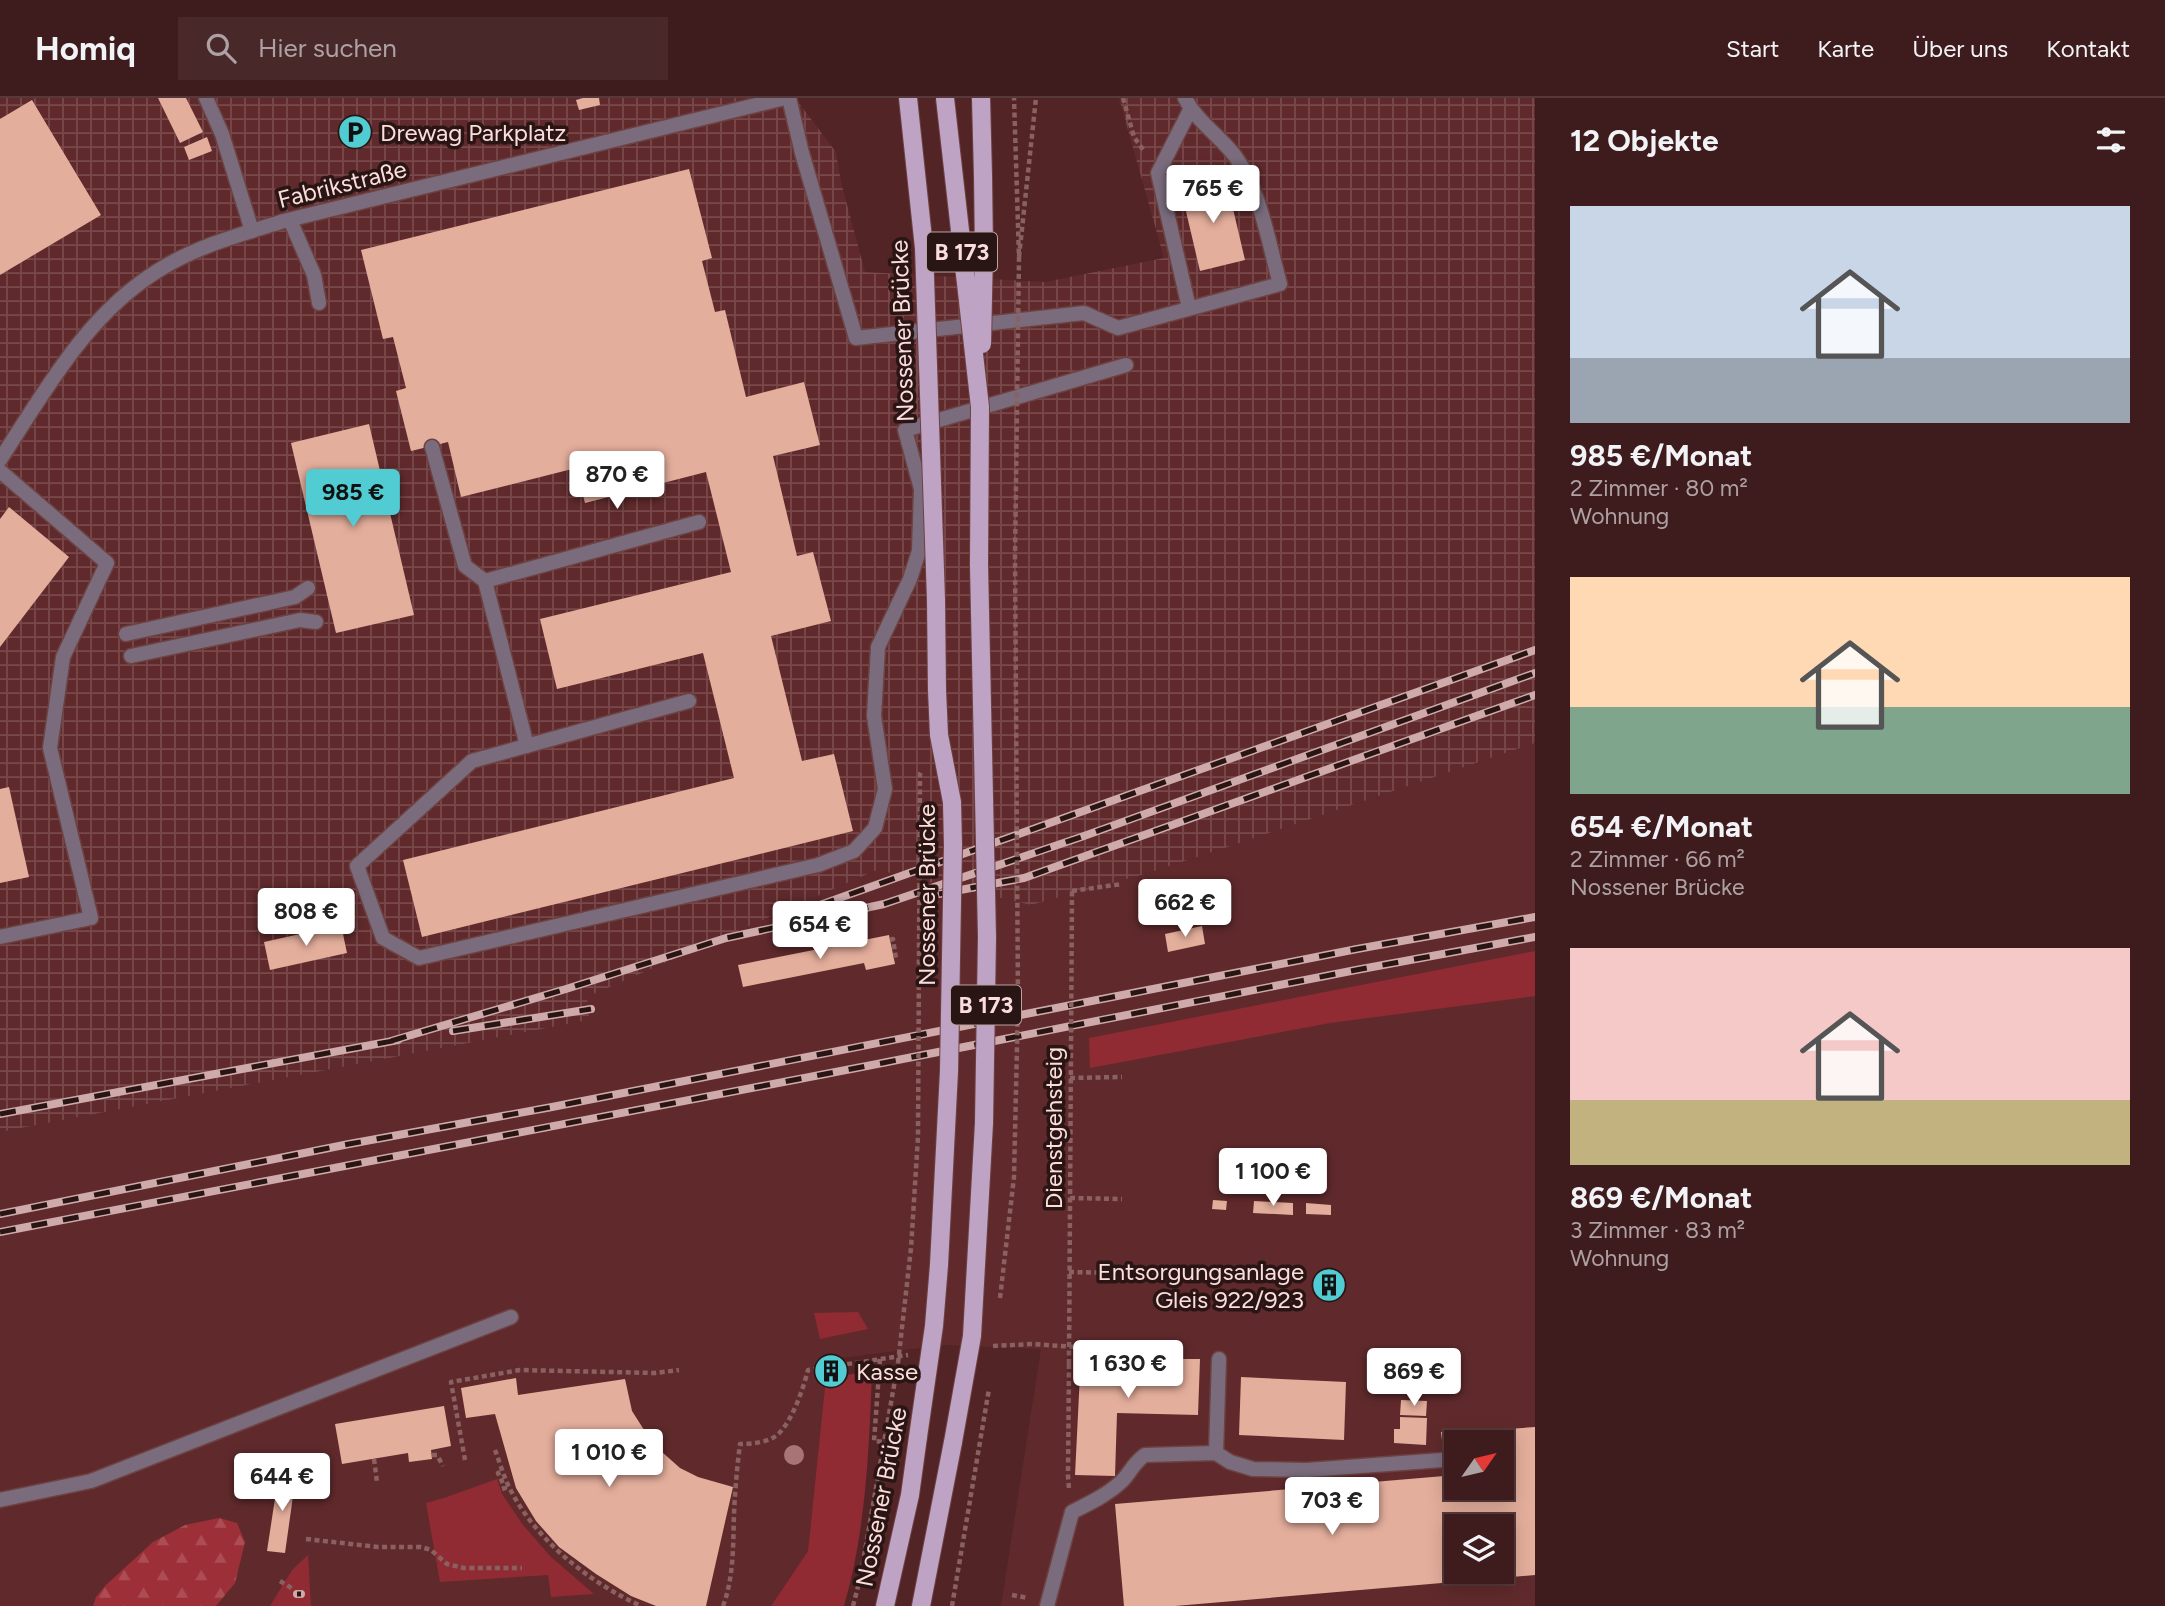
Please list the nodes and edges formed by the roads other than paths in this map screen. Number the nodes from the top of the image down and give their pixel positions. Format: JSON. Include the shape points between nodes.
{"nodes":[{"id":1,"x":206,"y":98,"type":"edge"},
{"id":2,"x":787,"y":98,"type":"edge"},
{"id":3,"x":908,"y":98,"type":"edge"},
{"id":4,"x":946,"y":98,"type":"edge"},
{"id":5,"x":981,"y":98,"type":"edge"},
{"id":6,"x":1187,"y":104,"type":"edge"},
{"id":7,"x":290,"y":220,"type":"junction"},
{"id":8,"x":253,"y":231,"type":"junction"},
{"id":9,"x":319,"y":303,"type":"dead end"},
{"id":10,"x":1189,"y":308,"type":"junction"},
{"id":11,"x":1126,"y":365,"type":"dead end"},
{"id":12,"x":980,"y":407,"type":"junction"},
{"id":13,"x":432,"y":447,"type":"dead end"},
{"id":14,"x":0,"y":460,"type":"edge"},
{"id":15,"x":0,"y":471,"type":"edge"},
{"id":16,"x":699,"y":522,"type":"dead end"},
{"id":17,"x":485,"y":582,"type":"junction"},
{"id":18,"x":308,"y":588,"type":"dead end"},
{"id":19,"x":316,"y":622,"type":"dead end"},
{"id":20,"x":126,"y":634,"type":"dead end"},
{"id":21,"x":131,"y":656,"type":"dead end"},
{"id":22,"x":689,"y":701,"type":"dead end"},
{"id":23,"x":527,"y":746,"type":"junction"},
{"id":24,"x":0,"y":937,"type":"edge"},
{"id":25,"x":511,"y":1317,"type":"dead end"},
{"id":26,"x":1219,"y":1359,"type":"dead end"},
{"id":27,"x":1216,"y":1453,"type":"junction"},
{"id":28,"x":1444,"y":1460,"type":"edge"},
{"id":29,"x":0,"y":1500,"type":"edge"},
{"id":30,"x":885,"y":1606,"type":"edge"},
{"id":31,"x":922,"y":1606,"type":"edge"},
{"id":32,"x":1047,"y":1606,"type":"edge"}],
"edges":[{"from":1,"to":8,"type":"street"},
{"from":2,"to":7,"type":"street","name":"Fabrikstraße"},
{"from":2,"to":10,"type":"street","via":[[856,338],[1084,313],[1118,328]]},
{"from":3,"to":30,"type":"main road","name":"Nossener Brücke","number":"B 173","bridge":true,"via":[[924,248],[939,735],[952,802],[948,1071],[934,1326],[910,1495]]},
{"from":4,"to":12,"type":"main road","number":"B 173","bridge":true},
{"from":5,"to":12,"type":"main road","bridge":true},
{"from":6,"to":10,"type":"street","via":[[1158,173]]},
{"from":6,"to":10,"type":"street","via":[[1225,144],[1251,182],[1280,284]]},
{"from":7,"to":8,"type":"street","name":"Fabrikstraße"},
{"from":7,"to":9,"type":"street","via":[[314,275]]},
{"from":8,"to":14,"type":"street","name":"Fabrikstraße","via":[[216,242],[159,270],[109,309],[61,366]]},
{"from":11,"to":23,"type":"street","via":[[905,430],[920,489],[919,551],[878,647],[874,716],[884,789],[875,828],[854,850],[818,865],[419,958],[383,938],[357,866],[472,761]]},
{"from":12,"to":31,"type":"main road","number":"B 173","bridge":true,"via":[[987,937],[984,1123],[972,1336]]},
{"from":13,"to":17,"type":"street","via":[[465,566]]},
{"from":15,"to":24,"type":"street","via":[[107,563],[63,657],[50,748],[92,918]]},
{"from":16,"to":17,"type":"street"},
{"from":17,"to":23,"type":"street"},
{"from":18,"to":20,"type":"street","via":[[295,597]]},
{"from":19,"to":21,"type":"street","via":[[300,620]]},
{"from":22,"to":23,"type":"street"},
{"from":25,"to":29,"type":"street","via":[[91,1482]]},
{"from":26,"to":27,"type":"street"},
{"from":27,"to":28,"type":"street","via":[[1252,1469],[1307,1471]]},
{"from":27,"to":32,"type":"street","via":[[1145,1455],[1101,1498],[1072,1512]]}]}
